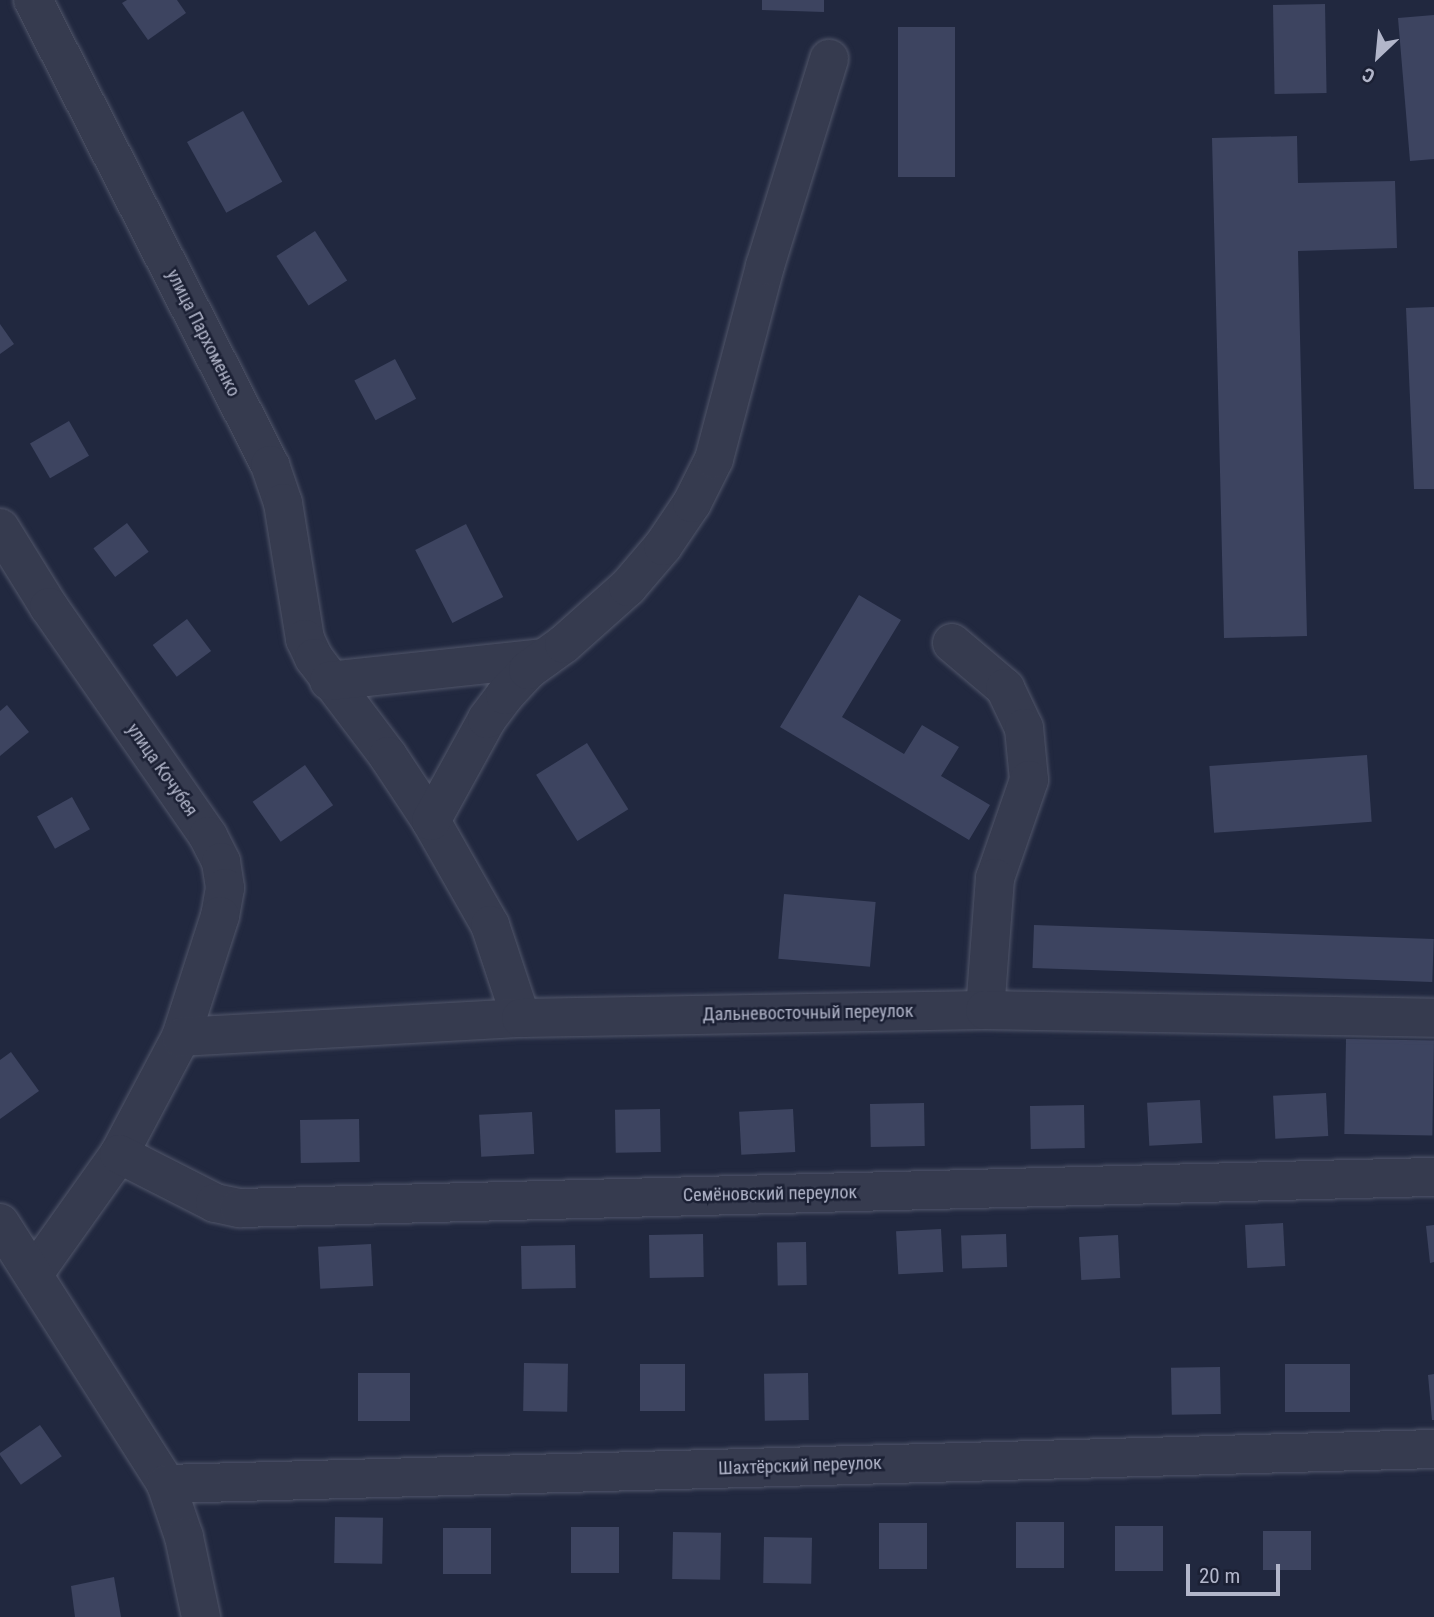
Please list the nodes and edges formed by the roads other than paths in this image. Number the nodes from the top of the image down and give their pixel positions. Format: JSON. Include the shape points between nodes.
{"nodes":[{"id":1,"x":33,"y":0,"type":"edge"},
{"id":2,"x":829,"y":59,"type":"dead end"},
{"id":3,"x":0,"y":528,"type":"edge"},
{"id":4,"x":952,"y":643,"type":"dead end"},
{"id":5,"x":545,"y":658,"type":"junction"},
{"id":6,"x":329,"y":681,"type":"junction"},
{"id":7,"x":430,"y":821,"type":"junction"},
{"id":8,"x":985,"y":1010,"type":"junction"},
{"id":9,"x":521,"y":1018,"type":"junction"},
{"id":10,"x":1434,"y":1018,"type":"edge"},
{"id":11,"x":181,"y":1037,"type":"junction"},
{"id":12,"x":119,"y":1154,"type":"junction"},
{"id":13,"x":1434,"y":1177,"type":"edge"},
{"id":14,"x":0,"y":1223,"type":"edge"},
{"id":15,"x":33,"y":1275,"type":"junction"},
{"id":16,"x":1434,"y":1448,"type":"edge"},
{"id":17,"x":166,"y":1484,"type":"junction"},
{"id":18,"x":201,"y":1617,"type":"edge"}],
"edges":[{"from":1,"to":6,"type":"street","name":"улица Пархоменко","via":[[270,465],[283,503],[305,639]]},
{"from":2,"to":5,"type":"street","via":[[765,266],[714,459],[663,546],[628,587]]},
{"from":3,"to":11,"type":"street","name":"улица Кочубея","via":[[49,607],[208,836],[220,862],[225,888],[220,916]]},
{"from":4,"to":8,"type":"street","via":[[1005,688],[1024,728],[1029,780],[995,878]]},
{"from":5,"to":6,"type":"street"},
{"from":5,"to":7,"type":"street","via":[[528,670],[487,719]]},
{"from":6,"to":7,"type":"street","name":"улица Пархоменко","via":[[388,756]]},
{"from":7,"to":9,"type":"street","name":"улица Пархоменко","via":[[490,925]]},
{"from":8,"to":9,"type":"street","name":"Дальневосточный переулок"},
{"from":8,"to":10,"type":"street","name":"Дальневосточный переулок"},
{"from":9,"to":11,"type":"street","name":"Дальневосточный переулок"},
{"from":11,"to":12,"type":"street","name":"улица Кочубея"},
{"from":12,"to":13,"type":"street","name":"Семёновский переулок","via":[[215,1203],[239,1208]]},
{"from":12,"to":15,"type":"street","name":"улица Кочубея"},
{"from":14,"to":15,"type":"street"},
{"from":15,"to":17,"type":"street"},
{"from":16,"to":17,"type":"street","name":"Шахтёрский переулок"},
{"from":17,"to":18,"type":"street","via":[[184,1537]]}]}
